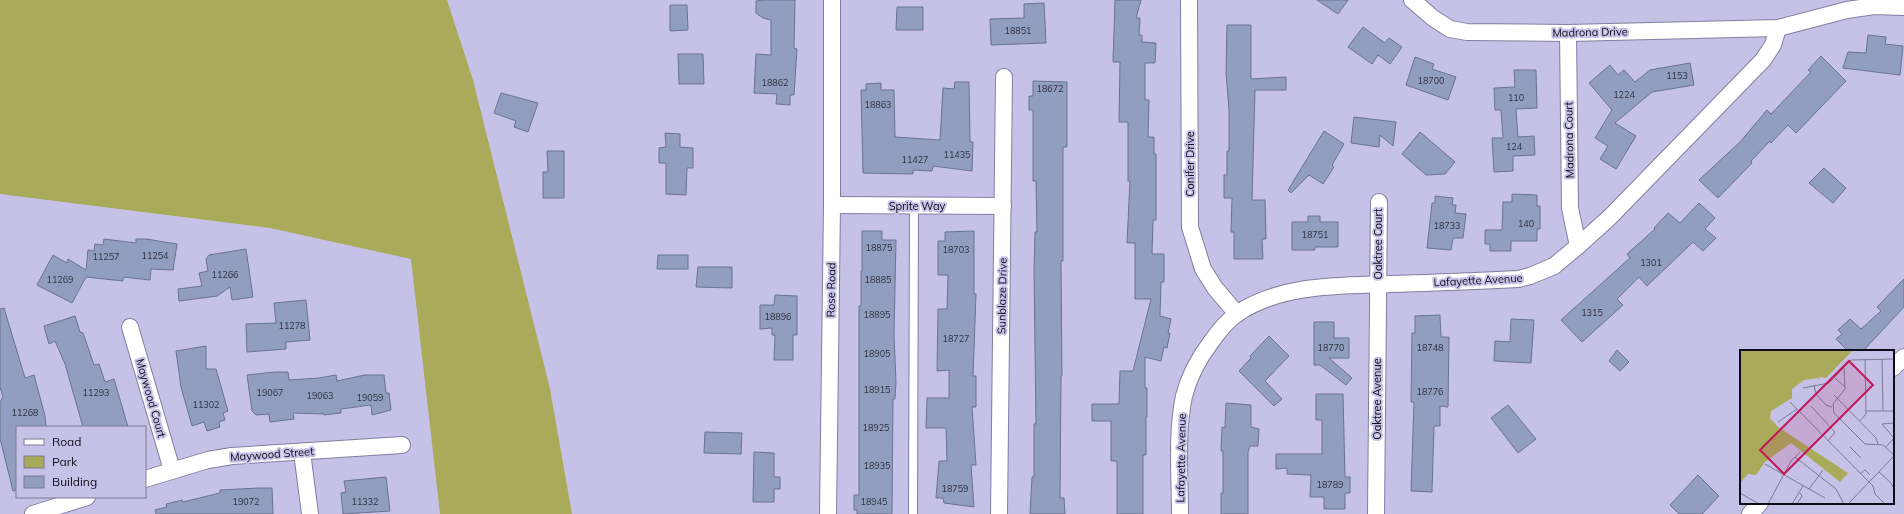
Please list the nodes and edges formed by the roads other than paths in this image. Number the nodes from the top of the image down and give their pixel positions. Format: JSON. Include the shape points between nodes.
{"nodes":[{"id":1,"x":832,"y":0,"type":"edge"},
{"id":2,"x":1189,"y":0,"type":"edge"},
{"id":3,"x":1412,"y":0,"type":"edge"},
{"id":4,"x":1904,"y":7,"type":"edge"},
{"id":5,"x":1778,"y":28,"type":"junction"},
{"id":6,"x":1568,"y":33,"type":"junction"},
{"id":7,"x":1004,"y":77,"type":"dead end"},
{"id":8,"x":1378,"y":202,"type":"dead end"},
{"id":9,"x":832,"y":205,"type":"junction"},
{"id":10,"x":914,"y":206,"type":"junction"},
{"id":11,"x":1002,"y":206,"type":"junction"},
{"id":12,"x":1578,"y":246,"type":"junction"},
{"id":13,"x":1378,"y":285,"type":"junction"},
{"id":14,"x":1237,"y":314,"type":"junction"},
{"id":15,"x":130,"y":327,"type":"dead end"},
{"id":16,"x":1904,"y":357,"type":"edge"},
{"id":17,"x":1894,"y":367,"type":"edge"},
{"id":18,"x":402,"y":445,"type":"dead end"},
{"id":19,"x":302,"y":452,"type":"junction"},
{"id":20,"x":172,"y":470,"type":"junction"},
{"id":21,"x":146,"y":478,"type":"edge"},
{"id":22,"x":84,"y":498,"type":"edge"},
{"id":23,"x":1759,"y":504,"type":"edge"},
{"id":24,"x":33,"y":514,"type":"edge"},
{"id":25,"x":310,"y":514,"type":"edge"},
{"id":26,"x":828,"y":514,"type":"edge"},
{"id":27,"x":913,"y":514,"type":"edge"},
{"id":28,"x":999,"y":514,"type":"edge"},
{"id":29,"x":1180,"y":514,"type":"edge"},
{"id":30,"x":1376,"y":514,"type":"edge"},
{"id":31,"x":1750,"y":514,"type":"edge"}],
"edges":[{"from":1,"to":9,"type":"street","name":"Rose Road"},
{"from":2,"to":14,"type":"street","name":"Conifer Drive","via":[[1190,227],[1203,269]]},
{"from":3,"to":6,"type":"street","name":"Madrona Drive","via":[[1450,29],[1467,32]]},
{"from":4,"to":5,"type":"street","via":[[1874,6],[1847,10]]},
{"from":5,"to":6,"type":"street","name":"Madrona Drive"},
{"from":5,"to":12,"type":"street","name":"Lafayette Avenue","via":[[1773,45],[1763,60],[1610,217]]},
{"from":6,"to":12,"type":"street","name":"Madrona Court","via":[[1570,208]]},
{"from":7,"to":11,"type":"street","name":"Sunblaze Drive"},
{"from":8,"to":13,"type":"street","name":"Oaktree Court"},
{"from":9,"to":10,"type":"street","name":"Sprite Way"},
{"from":9,"to":26,"type":"street","name":"Rose Road"},
{"from":10,"to":11,"type":"street","name":"Sprite Way"},
{"from":10,"to":27,"type":"lane"},
{"from":11,"to":28,"type":"street","name":"Sunblaze Drive"},
{"from":12,"to":13,"type":"street","name":"Lafayette Avenue","via":[[1554,266],[1518,279]]},
{"from":13,"to":14,"type":"street","name":"Lafayette Avenue","via":[[1292,291]]},
{"from":13,"to":30,"type":"street","name":"Oaktree Avenue"},
{"from":14,"to":29,"type":"street","name":"Lafayette Avenue","via":[[1200,356],[1184,396],[1180,434]]},
{"from":15,"to":20,"type":"street","name":"Maywood Court"},
{"from":16,"to":17,"type":"street"},
{"from":18,"to":19,"type":"street","name":"Maywood Street"},
{"from":19,"to":20,"type":"street","name":"Maywood Street","via":[[232,456]]},
{"from":19,"to":25,"type":"street"},
{"from":20,"to":21,"type":"street","name":"Maywood Street"},
{"from":22,"to":24,"type":"street"},
{"from":23,"to":31,"type":"street"}]}
